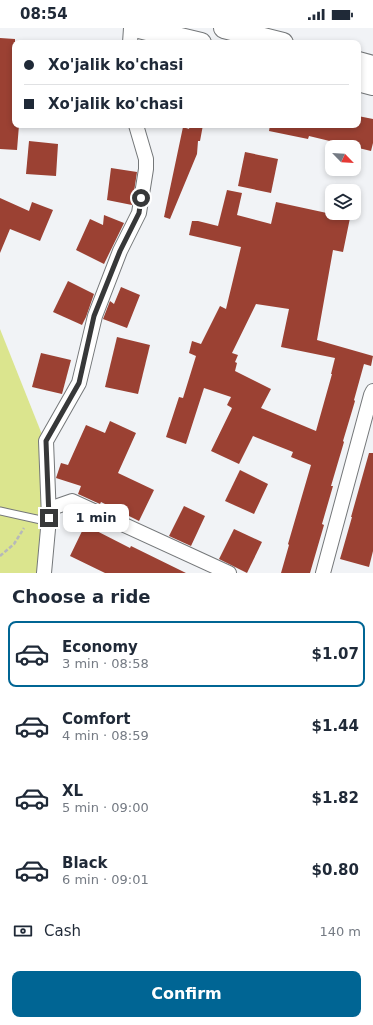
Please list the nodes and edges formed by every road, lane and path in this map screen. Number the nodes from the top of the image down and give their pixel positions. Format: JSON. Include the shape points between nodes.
{"nodes":[{"id":1,"x":132,"y":28,"type":"edge"},
{"id":2,"x":139,"y":28,"type":"edge"},
{"id":3,"x":224,"y":28,"type":"edge"},
{"id":4,"x":272,"y":36,"type":"edge"},
{"id":5,"x":130,"y":40,"type":"edge"},
{"id":6,"x":189,"y":40,"type":"edge"},
{"id":7,"x":361,"y":63,"type":"edge"},
{"id":8,"x":373,"y":66,"type":"edge"},
{"id":9,"x":361,"y":82,"type":"edge"},
{"id":10,"x":373,"y":85,"type":"edge"},
{"id":11,"x":137,"y":128,"type":"edge"},
{"id":12,"x":373,"y":391,"type":"edge"},
{"id":13,"x":0,"y":511,"type":"edge"},
{"id":14,"x":49,"y":513,"type":"junction"},
{"id":15,"x":31,"y":518,"type":"junction"},
{"id":16,"x":0,"y":556,"type":"edge"},
{"id":17,"x":44,"y":573,"type":"edge"},
{"id":18,"x":229,"y":573,"type":"edge"},
{"id":19,"x":323,"y":573,"type":"edge"}],
"edges":[{"from":1,"to":5,"type":"street"},
{"from":2,"to":6,"type":"main road"},
{"from":3,"to":4,"type":"main road"},
{"from":7,"to":8,"type":"main road"},
{"from":9,"to":10,"type":"main road"},
{"from":11,"to":14,"type":"street","via":[[146,159],[139,213],[120,251],[94,316],[79,383],[46,441]]},
{"from":12,"to":19,"type":"street"},
{"from":13,"to":15,"type":"lane"},
{"from":14,"to":15,"type":"lane","via":[[41,520]]},
{"from":14,"to":17,"type":"street"},
{"from":14,"to":18,"type":"street","via":[[72,501]]},
{"from":15,"to":16,"type":"path","via":[[14,544]]}]}
